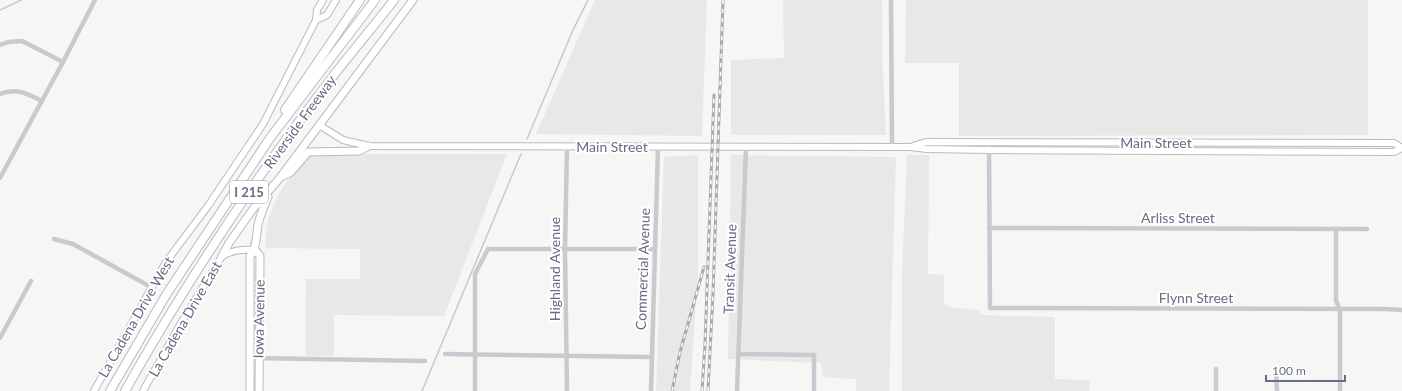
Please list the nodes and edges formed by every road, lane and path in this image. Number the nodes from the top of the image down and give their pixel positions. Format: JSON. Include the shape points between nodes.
{"nodes":[{"id":1,"x":95,"y":0,"type":"edge"},
{"id":2,"x":323,"y":0,"type":"edge"},
{"id":3,"x":336,"y":0,"type":"edge"},
{"id":4,"x":360,"y":0,"type":"edge"},
{"id":5,"x":374,"y":0,"type":"edge"},
{"id":6,"x":394,"y":0,"type":"edge"},
{"id":7,"x":413,"y":0,"type":"edge"},
{"id":8,"x":891,"y":0,"type":"edge"},
{"id":9,"x":316,"y":20,"type":"junction"},
{"id":10,"x":0,"y":45,"type":"edge"},
{"id":11,"x":63,"y":62,"type":"junction"},
{"id":12,"x":0,"y":94,"type":"edge"},
{"id":13,"x":42,"y":101,"type":"junction"},
{"id":14,"x":319,"y":125,"type":"junction"},
{"id":15,"x":270,"y":138,"type":"junction"},
{"id":16,"x":989,"y":142,"type":"junction"},
{"id":17,"x":369,"y":146,"type":"junction"},
{"id":18,"x":567,"y":147,"type":"junction"},
{"id":19,"x":658,"y":147,"type":"junction"},
{"id":20,"x":746,"y":147,"type":"junction"},
{"id":21,"x":892,"y":147,"type":"junction"},
{"id":22,"x":910,"y":147,"type":"junction"},
{"id":23,"x":1402,"y":148,"type":"edge"},
{"id":24,"x":989,"y":150,"type":"junction"},
{"id":25,"x":0,"y":178,"type":"edge"},
{"id":26,"x":280,"y":179,"type":"junction"},
{"id":27,"x":271,"y":189,"type":"junction"},
{"id":28,"x":989,"y":228,"type":"junction"},
{"id":29,"x":1336,"y":229,"type":"junction"},
{"id":30,"x":1367,"y":229,"type":"dead end"},
{"id":31,"x":54,"y":238,"type":"dead end"},
{"id":32,"x":566,"y":249,"type":"junction"},
{"id":33,"x":654,"y":249,"type":"junction"},
{"id":34,"x":255,"y":250,"type":"junction"},
{"id":35,"x":222,"y":256,"type":"junction"},
{"id":36,"x":30,"y":281,"type":"dead end"},
{"id":37,"x":151,"y":287,"type":"junction"},
{"id":38,"x":1340,"y":309,"type":"junction"},
{"id":39,"x":1402,"y":310,"type":"edge"},
{"id":40,"x":0,"y":338,"type":"edge"},
{"id":41,"x":445,"y":354,"type":"dead end"},
{"id":42,"x":474,"y":354,"type":"junction"},
{"id":43,"x":738,"y":354,"type":"junction"},
{"id":44,"x":566,"y":356,"type":"junction"},
{"id":45,"x":651,"y":357,"type":"junction"},
{"id":46,"x":250,"y":358,"type":"junction"},
{"id":47,"x":259,"y":359,"type":"junction"},
{"id":48,"x":425,"y":360,"type":"dead end"},
{"id":49,"x":1216,"y":370,"type":"dead end"},
{"id":50,"x":1276,"y":371,"type":"dead end"},
{"id":51,"x":94,"y":391,"type":"edge"},
{"id":52,"x":110,"y":391,"type":"edge"},
{"id":53,"x":125,"y":391,"type":"edge"},
{"id":54,"x":142,"y":391,"type":"edge"},
{"id":55,"x":250,"y":391,"type":"edge"},
{"id":56,"x":259,"y":391,"type":"edge"},
{"id":57,"x":475,"y":391,"type":"edge"},
{"id":58,"x":567,"y":391,"type":"edge"},
{"id":59,"x":651,"y":391,"type":"edge"},
{"id":60,"x":737,"y":391,"type":"edge"},
{"id":61,"x":814,"y":391,"type":"edge"},
{"id":62,"x":1216,"y":391,"type":"edge"},
{"id":63,"x":1277,"y":391,"type":"edge"},
{"id":64,"x":1340,"y":391,"type":"edge"}],
"edges":[{"from":1,"to":11,"type":"street"},
{"from":2,"to":9,"type":"street","name":"La Cadena Drive West","via":[[317,10]]},
{"from":3,"to":9,"type":"street","via":[[327,14]]},
{"from":4,"to":15,"type":"highway","via":[[276,123]]},
{"from":5,"to":15,"type":"highway","name":"Riverside Freeway","number":"I 215"},
{"from":6,"to":53,"type":"highway","name":"Riverside Freeway","number":"I 215","via":[[321,92],[248,194]]},
{"from":7,"to":14,"type":"main road"},
{"from":8,"to":21,"type":"street"},
{"from":9,"to":37,"type":"street","name":"La Cadena Drive West","via":[[273,106],[250,145]]},
{"from":10,"to":11,"type":"street","via":[[22,41]]},
{"from":11,"to":13,"type":"street"},
{"from":12,"to":13,"type":"street","via":[[14,91]]},
{"from":13,"to":25,"type":"street"},
{"from":14,"to":17,"type":"street","name":"Main Street","via":[[343,140]]},
{"from":14,"to":26,"type":"main road"},
{"from":15,"to":52,"type":"highway","name":"Riverside Freeway","number":"I 215","via":[[166,295]]},
{"from":16,"to":22,"type":"street","name":"Main Street","via":[[926,142]]},
{"from":16,"to":23,"type":"street","name":"Main Street","via":[[1394,144]]},
{"from":16,"to":24,"type":"street"},
{"from":17,"to":18,"type":"street","name":"Main Street"},
{"from":17,"to":26,"type":"main road","via":[[358,151],[308,152],[291,172]]},
{"from":18,"to":19,"type":"street","name":"Main Street"},
{"from":18,"to":32,"type":"street","name":"Highland Avenue"},
{"from":19,"to":20,"type":"street","name":"Main Street"},
{"from":19,"to":33,"type":"street","name":"Commercial Avenue"},
{"from":20,"to":21,"type":"street","name":"Main Street"},
{"from":20,"to":43,"type":"street","name":"Transit Avenue"},
{"from":21,"to":22,"type":"street","name":"Main Street"},
{"from":22,"to":24,"type":"street","name":"Main Street"},
{"from":23,"to":24,"type":"street","name":"Main Street","via":[[1394,152]]},
{"from":24,"to":28,"type":"street"},
{"from":26,"to":27,"type":"main road"},
{"from":27,"to":34,"type":"main road","name":"Iowa Avenue","via":[[258,222]]},
{"from":27,"to":35,"type":"main road","via":[[253,209]]},
{"from":28,"to":29,"type":"street","name":"Arliss Street"},
{"from":28,"to":38,"type":"street","name":"Flynn Street","via":[[990,308]]},
{"from":29,"to":30,"type":"street","name":"Arliss Street"},
{"from":29,"to":38,"type":"street","via":[[1336,301]]},
{"from":31,"to":37,"type":"street","via":[[73,244]]},
{"from":32,"to":33,"type":"street"},
{"from":32,"to":42,"type":"street","via":[[488,249],[475,274]]},
{"from":32,"to":44,"type":"street","name":"Highland Avenue"},
{"from":33,"to":45,"type":"street","name":"Commercial Avenue"},
{"from":34,"to":35,"type":"street","name":"La Cadena Drive East","via":[[233,250]]},
{"from":34,"to":46,"type":"main road","name":"Iowa Avenue","via":[[250,256]]},
{"from":34,"to":47,"type":"main road","name":"Iowa Avenue","via":[[260,256]]},
{"from":35,"to":54,"type":"street","name":"La Cadena Drive East"},
{"from":36,"to":40,"type":"street"},
{"from":37,"to":51,"type":"street","name":"La Cadena Drive West"},
{"from":38,"to":39,"type":"street","name":"Flynn Street"},
{"from":38,"to":64,"type":"street"},
{"from":41,"to":42,"type":"street"},
{"from":42,"to":44,"type":"street"},
{"from":42,"to":57,"type":"street"},
{"from":43,"to":60,"type":"street","name":"Transit Avenue"},
{"from":43,"to":61,"type":"street","via":[[814,355]]},
{"from":44,"to":45,"type":"street"},
{"from":44,"to":58,"type":"street","name":"Highland Avenue"},
{"from":45,"to":59,"type":"street","name":"Commercial Avenue"},
{"from":46,"to":47,"type":"street"},
{"from":46,"to":55,"type":"main road","name":"Iowa Avenue"},
{"from":47,"to":48,"type":"street"},
{"from":47,"to":56,"type":"main road","name":"Iowa Avenue"},
{"from":49,"to":62,"type":"street"},
{"from":50,"to":63,"type":"street"}]}
